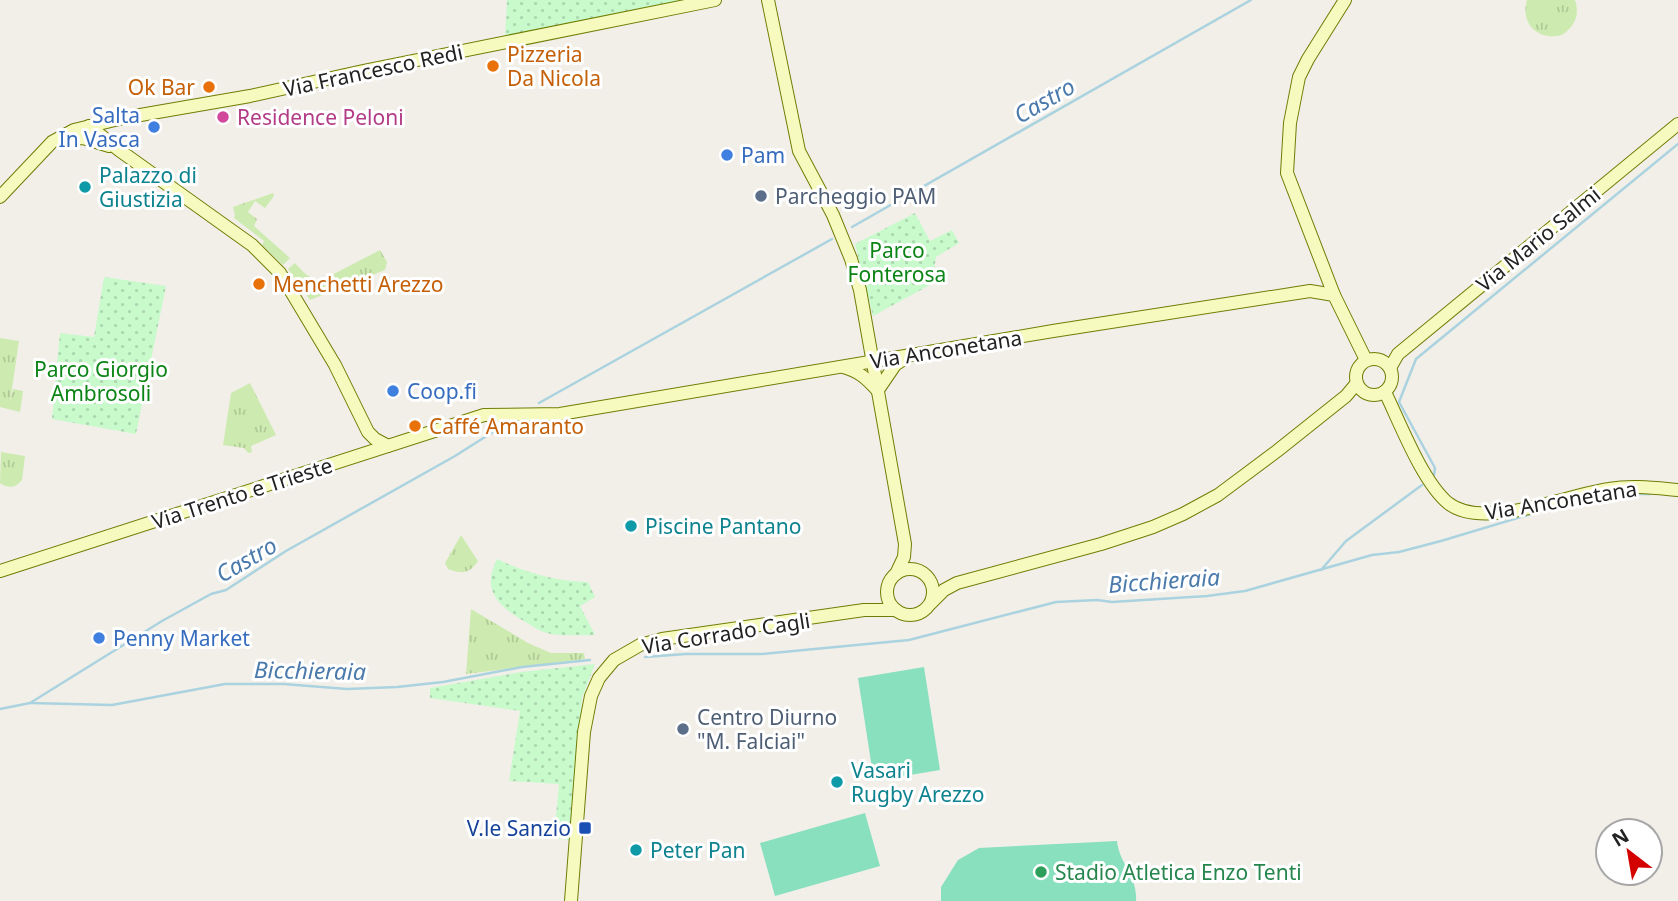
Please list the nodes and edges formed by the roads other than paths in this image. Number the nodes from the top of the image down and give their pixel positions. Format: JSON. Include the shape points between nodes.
{"nodes":[{"id":1,"x":715,"y":0,"type":"edge"},
{"id":2,"x":768,"y":0,"type":"edge"},
{"id":3,"x":1345,"y":0,"type":"edge"},
{"id":4,"x":123,"y":118,"type":"junction"},
{"id":5,"x":1678,"y":124,"type":"edge"},
{"id":6,"x":89,"y":126,"type":"junction"},
{"id":7,"x":52,"y":142,"type":"junction"},
{"id":8,"x":119,"y":150,"type":"junction"},
{"id":9,"x":0,"y":197,"type":"edge"},
{"id":10,"x":1335,"y":295,"type":"junction"},
{"id":11,"x":909,"y":355,"type":"junction"},
{"id":12,"x":874,"y":361,"type":"junction"},
{"id":13,"x":1378,"y":363,"type":"junction"},
{"id":14,"x":843,"y":367,"type":"junction"},
{"id":15,"x":1359,"y":387,"type":"junction"},
{"id":16,"x":878,"y":391,"type":"junction"},
{"id":17,"x":1385,"y":392,"type":"junction"},
{"id":18,"x":485,"y":415,"type":"joint"},
{"id":19,"x":368,"y":432,"type":"junction"},
{"id":20,"x":388,"y":446,"type":"junction"},
{"id":21,"x":367,"y":452,"type":"junction"},
{"id":22,"x":1678,"y":490,"type":"edge"},
{"id":23,"x":905,"y":544,"type":"junction"},
{"id":24,"x":0,"y":571,"type":"edge"},
{"id":25,"x":923,"y":573,"type":"junction"},
{"id":26,"x":896,"y":575,"type":"junction"},
{"id":27,"x":957,"y":583,"type":"junction"},
{"id":28,"x":888,"y":596,"type":"junction"},
{"id":29,"x":931,"y":603,"type":"junction"},
{"id":30,"x":864,"y":610,"type":"junction"},
{"id":31,"x":896,"y":610,"type":"junction"},
{"id":32,"x":571,"y":901,"type":"edge"}],
"edges":[{"from":1,"to":4,"type":"main road","name":"Via Francesco Redi"},
{"from":2,"to":12,"type":"main road","via":[[799,151],[851,259]]},
{"from":3,"to":10,"type":"main road","via":[[1299,77],[1287,173]]},
{"from":4,"to":6,"type":"main road","name":"Via Francesco Redi"},
{"from":4,"to":8,"type":"main road","via":[[114,135]]},
{"from":5,"to":13,"type":"main road","name":"Via Mario Salmi","via":[[1398,354]]},
{"from":6,"to":7,"type":"main road","name":"Via Francesco Redi"},
{"from":6,"to":8,"type":"main road"},
{"from":7,"to":8,"type":"main road","via":[[83,138]]},
{"from":7,"to":9,"type":"main road","name":"Via Francesco Redi"},
{"from":8,"to":19,"type":"main road","via":[[243,239],[280,272]]},
{"from":10,"to":11,"type":"main road","name":"Via Anconetana","via":[[1310,291]]},
{"from":10,"to":13,"type":"main road"},
{"from":11,"to":12,"type":"main road","name":"Via Anconetana"},
{"from":11,"to":16,"type":"main road","via":[[895,365]]},
{"from":12,"to":14,"type":"main road","name":"Via Anconetana"},
{"from":12,"to":16,"type":"main road"},
{"from":13,"to":15,"type":"main road","via":[[1358,368]]},
{"from":13,"to":17,"type":"main road","via":[[1392,378]]},
{"from":14,"to":16,"type":"main road","via":[[857,371]]},
{"from":14,"to":18,"type":"main road","name":"Via Anconetana","via":[[560,414]]},
{"from":15,"to":17,"type":"main road","via":[[1373,396]]},
{"from":15,"to":27,"type":"main road","via":[[1218,495],[1183,514],[1101,544]]},
{"from":16,"to":23,"type":"main road"},
{"from":17,"to":22,"type":"main road","name":"Via Anconetana","via":[[1429,480],[1458,510],[1491,514],[1611,488]]},
{"from":18,"to":20,"type":"main road","name":"Via Trento e Trieste"},
{"from":19,"to":20,"type":"main road"},
{"from":19,"to":21,"type":"main road"},
{"from":20,"to":21,"type":"main road","name":"Via Trento e Trieste"},
{"from":21,"to":24,"type":"main road","name":"Via Trento e Trieste"},
{"from":23,"to":25,"type":"main road"},
{"from":23,"to":26,"type":"main road"},
{"from":25,"to":26,"type":"main road","via":[[908,570]]},
{"from":25,"to":27,"type":"main road"},
{"from":25,"to":29,"type":"main road","via":[[933,588]]},
{"from":26,"to":28,"type":"main road"},
{"from":27,"to":29,"type":"main road"},
{"from":28,"to":30,"type":"main road","name":"Via Corrado Cagli"},
{"from":28,"to":31,"type":"main road"},
{"from":29,"to":31,"type":"main road","via":[[915,615]]},
{"from":30,"to":31,"type":"main road","name":"Via Corrado Cagli"},
{"from":30,"to":32,"type":"main road","name":"Via Corrado Cagli","via":[[651,642],[621,654],[599,678],[591,695]]}]}
